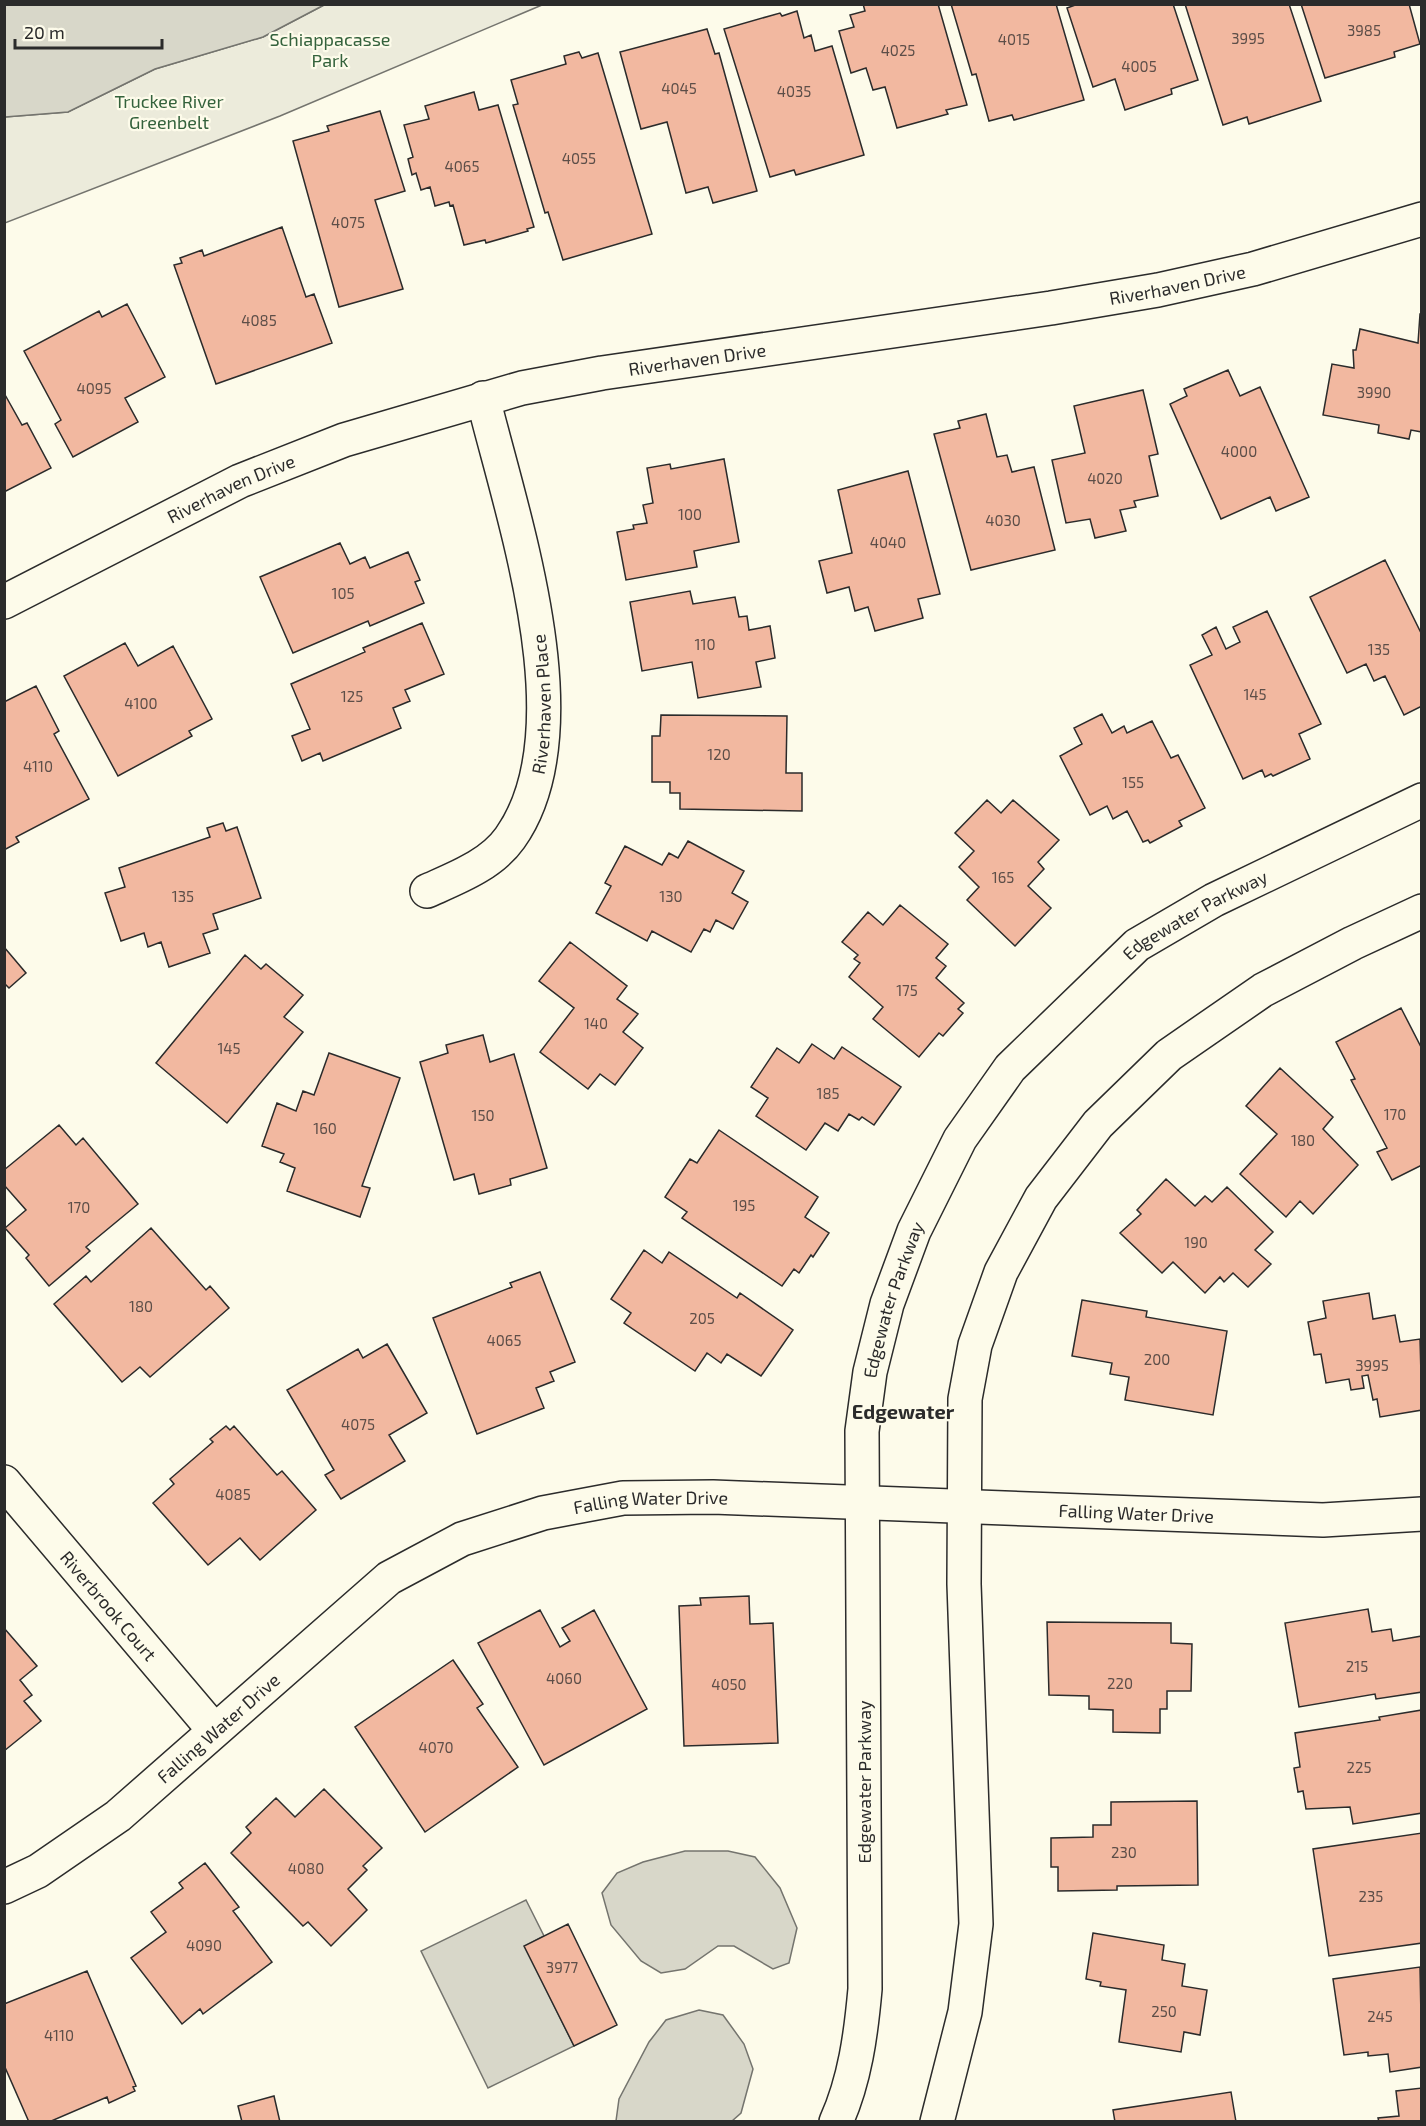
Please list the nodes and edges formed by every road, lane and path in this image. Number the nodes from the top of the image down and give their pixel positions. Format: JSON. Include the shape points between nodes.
{"nodes":[{"id":1,"x":1422,"y":219,"type":"edge"},
{"id":2,"x":483,"y":398,"type":"junction"},
{"id":3,"x":4,"y":602,"type":"edge"},
{"id":4,"x":1422,"y":800,"type":"edge"},
{"id":5,"x":427,"y":891,"type":"dead end"},
{"id":6,"x":1422,"y":911,"type":"edge"},
{"id":7,"x":4,"y":1482,"type":"edge"},
{"id":8,"x":862,"y":1504,"type":"junction"},
{"id":9,"x":965,"y":1506,"type":"junction"},
{"id":10,"x":1422,"y":1514,"type":"edge"},
{"id":11,"x":214,"y":1730,"type":"junction"},
{"id":12,"x":4,"y":1887,"type":"edge"},
{"id":13,"x":836,"y":2121,"type":"edge"},
{"id":14,"x":937,"y":2121,"type":"edge"}],
"edges":[{"from":1,"to":2,"type":"street","name":"Riverhaven Drive","via":[[1253,269],[1158,290],[602,373]]},
{"from":2,"to":3,"type":"street","name":"Riverhaven Drive","via":[[344,440],[240,481]]},
{"from":2,"to":5,"type":"street","name":"Riverhaven Place","via":[[543,655],[544,713],[539,764],[528,806],[510,839],[474,870]]},
{"from":4,"to":8,"type":"street","name":"Edgewater Parkway","via":[[1214,900],[1137,945],[1010,1068],[960,1139],[914,1231],[887,1304],[870,1372],[862,1431]]},
{"from":6,"to":9,"type":"street","via":[[1263,990],[1169,1055],[1098,1124],[1041,1198],[1001,1272],[975,1345],[965,1398]]},
{"from":7,"to":11,"type":"street","name":"Riverbrook Court"},
{"from":8,"to":9,"type":"street","name":"Falling Water Drive"},
{"from":8,"to":11,"type":"street","name":"Falling Water Drive","via":[[712,1497],[622,1498],[543,1513],[462,1539],[389,1578]]},
{"from":8,"to":13,"type":"street","name":"Edgewater Parkway","via":[[865,1989],[860,2038],[845,2102]]},
{"from":9,"to":10,"type":"street","name":"Falling Water Drive","via":[[1323,1520]]},
{"from":9,"to":14,"type":"street","via":[[964,1596],[976,1924],[965,2012]]},
{"from":11,"to":12,"type":"street","name":"Falling Water Drive","via":[[118,1816],[38,1871]]}]}
